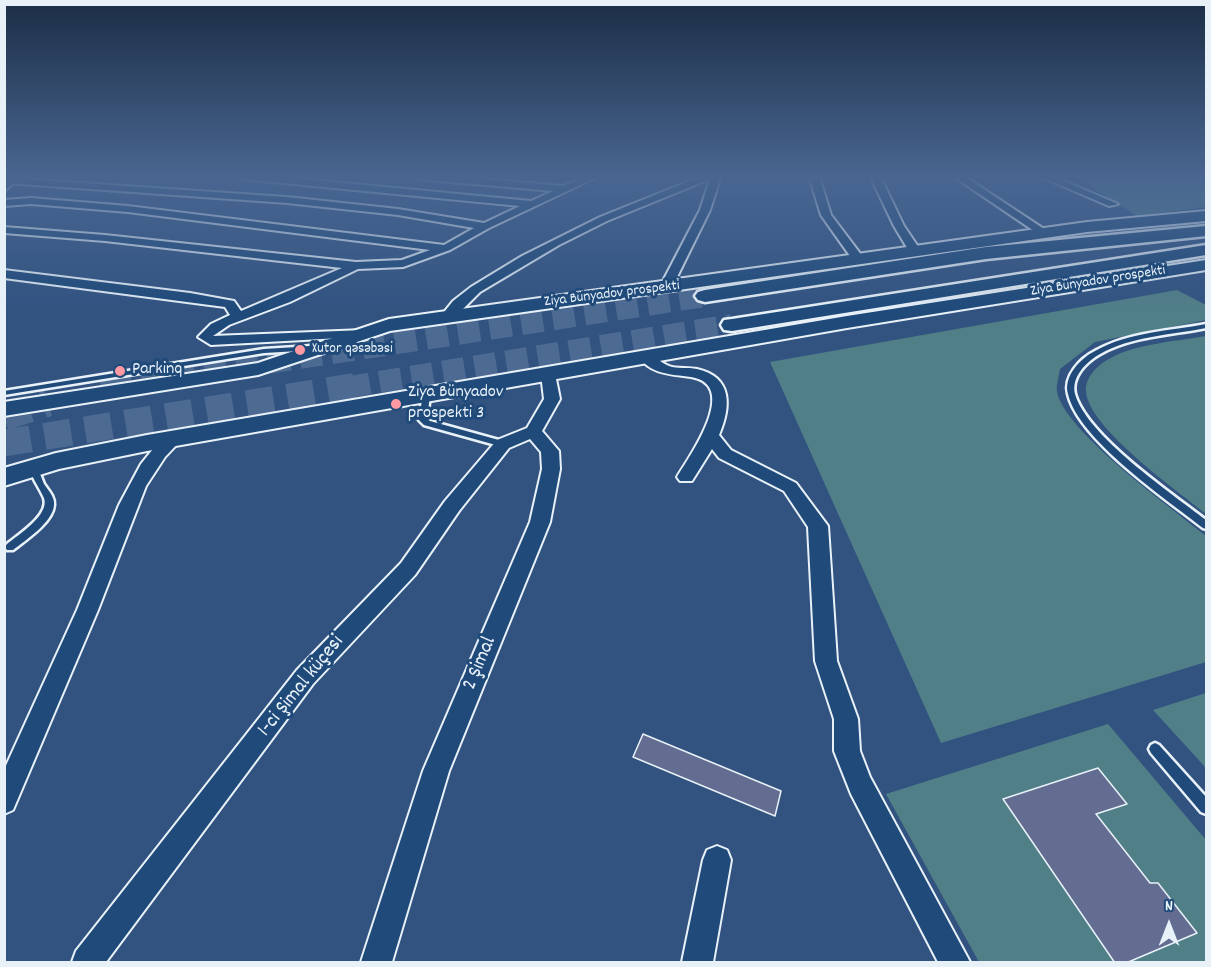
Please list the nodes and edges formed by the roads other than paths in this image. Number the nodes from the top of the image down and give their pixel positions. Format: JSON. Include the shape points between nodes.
{"nodes":[{"id":1,"x":227,"y":221,"type":"edge"},
{"id":2,"x":455,"y":221,"type":"edge"},
{"id":3,"x":495,"y":221,"type":"edge"},
{"id":4,"x":602,"y":221,"type":"edge"},
{"id":5,"x":698,"y":221,"type":"edge"},
{"id":6,"x":830,"y":221,"type":"edge"},
{"id":7,"x":897,"y":221,"type":"edge"},
{"id":8,"x":1026,"y":221,"type":"edge"},
{"id":9,"x":1172,"y":221,"type":"edge"},
{"id":10,"x":1186,"y":221,"type":"edge"},
{"id":11,"x":485,"y":226,"type":"junction"},
{"id":12,"x":4,"y":230,"type":"edge"},
{"id":13,"x":1044,"y":233,"type":"junction"},
{"id":14,"x":1206,"y":233,"type":"edge"},
{"id":15,"x":446,"y":248,"type":"junction"},
{"id":16,"x":1206,"y":250,"type":"edge"},
{"id":17,"x":915,"y":251,"type":"junction"},
{"id":18,"x":986,"y":253,"type":"junction"},
{"id":19,"x":859,"y":260,"type":"junction"},
{"id":20,"x":1206,"y":265,"type":"edge"},
{"id":21,"x":356,"y":266,"type":"junction"},
{"id":22,"x":4,"y":274,"type":"edge"},
{"id":23,"x":670,"y":288,"type":"junction"},
{"id":24,"x":705,"y":296,"type":"tunnel mouth"},
{"id":25,"x":448,"y":316,"type":"junction"},
{"id":26,"x":238,"y":317,"type":"junction"},
{"id":27,"x":1206,"y":326,"type":"edge"},
{"id":28,"x":359,"y":333,"type":"junction"},
{"id":29,"x":322,"y":348,"type":"junction"},
{"id":30,"x":645,"y":356,"type":"junction"},
{"id":31,"x":548,"y":374,"type":"junction"},
{"id":32,"x":4,"y":393,"type":"edge"},
{"id":33,"x":426,"y":395,"type":"junction"},
{"id":34,"x":14,"y":407,"type":"edge"},
{"id":35,"x":533,"y":432,"type":"junction"},
{"id":36,"x":711,"y":436,"type":"junction"},
{"id":37,"x":174,"y":439,"type":"junction"},
{"id":38,"x":503,"y":444,"type":"junction"},
{"id":39,"x":33,"y":467,"type":"junction"},
{"id":40,"x":4,"y":477,"type":"edge"},
{"id":41,"x":686,"y":477,"type":"dead end"},
{"id":42,"x":1206,"y":525,"type":"edge"},
{"id":43,"x":10,"y":547,"type":"dead end"},
{"id":44,"x":1155,"y":749,"type":"dead end"},
{"id":45,"x":4,"y":801,"type":"edge"},
{"id":46,"x":1206,"y":807,"type":"edge"},
{"id":47,"x":717,"y":860,"type":"dead end"},
{"id":48,"x":87,"y":963,"type":"edge"},
{"id":49,"x":376,"y":963,"type":"edge"},
{"id":50,"x":697,"y":963,"type":"edge"},
{"id":51,"x":955,"y":963,"type":"edge"}],
"edges":[{"from":1,"to":15,"type":"street"},
{"from":2,"to":11,"type":"street"},
{"from":3,"to":11,"type":"street"},
{"from":4,"to":25,"type":"street","via":[[491,279],[458,303]]},
{"from":5,"to":23,"type":"street","via":[[670,279]]},
{"from":6,"to":19,"type":"street"},
{"from":7,"to":17,"type":"street"},
{"from":8,"to":13,"type":"street"},
{"from":9,"to":13,"type":"main road","name":"Ziya Bünyadov prospekti"},
{"from":10,"to":18,"type":"main road"},
{"from":11,"to":15,"type":"street"},
{"from":12,"to":21,"type":"street"},
{"from":13,"to":17,"type":"main road","name":"Ziya Bünyadov prospekti"},
{"from":14,"to":16,"type":"main road","name":"Ziya Bünyadov prospekti","via":[[726,318]]},
{"from":14,"to":18,"type":"main road","name":"Ziya Bünyadov prospekti"},
{"from":15,"to":21,"type":"street","via":[[403,263]]},
{"from":17,"to":19,"type":"main road","name":"Ziya Bünyadov prospekti"},
{"from":18,"to":24,"type":"main road","name":"Ziya Bünyadov prospekti"},
{"from":19,"to":23,"type":"main road","name":"Ziya Bünyadov prospekti"},
{"from":20,"to":30,"type":"main road","name":"Ziya Bünyadov prospekti"},
{"from":21,"to":26,"type":"street"},
{"from":22,"to":26,"type":"street","via":[[214,301],[229,304]]},
{"from":23,"to":25,"type":"main road","name":"Ziya Bünyadov prospekti"},
{"from":25,"to":28,"type":"main road","name":"Ziya Bünyadov prospekti"},
{"from":26,"to":28,"type":"street","via":[[218,325],[208,333],[207,340]]},
{"from":27,"to":42,"type":"lane","via":[[1103,349],[1087,360],[1071,380],[1071,394],[1077,407],[1099,437]]},
{"from":28,"to":29,"type":"main road","name":"Ziya Bünyadov prospekti"},
{"from":29,"to":32,"type":"lane","via":[[264,351]]},
{"from":29,"to":34,"type":"main road","name":"Ziya Bünyadov prospekti","via":[[279,365]]},
{"from":30,"to":31,"type":"main road","name":"Ziya Bünyadov prospekti"},
{"from":30,"to":36,"type":"street","via":[[663,369],[700,374],[716,383],[722,401]]},
{"from":31,"to":33,"type":"main road","name":"Ziya Bünyadov prospekti"},
{"from":31,"to":35,"type":"street","via":[[552,399]]},
{"from":33,"to":37,"type":"main road","name":"Ziya Bünyadov prospekti"},
{"from":33,"to":38,"type":"lane","via":[[423,420],[427,423]]},
{"from":35,"to":38,"type":"street","name":"1-ci Şimal küçesi"},
{"from":35,"to":49,"type":"street","name":"2 Şimal","via":[[550,451],[551,469],[540,522],[436,771]]},
{"from":36,"to":41,"type":"street"},
{"from":36,"to":51,"type":"street","via":[[725,454],[790,487],[818,526],[826,661],[846,719],[847,751],[860,785]]},
{"from":37,"to":39,"type":"main road","name":"Ziya Bünyadov prospekti"},
{"from":37,"to":45,"type":"street","via":[[152,460],[136,488]]},
{"from":38,"to":48,"type":"street","name":"1-ci Şimal küçesi","via":[[408,569],[305,677]]},
{"from":39,"to":40,"type":"main road","name":"Ziya Bünyadov prospekti"},
{"from":39,"to":43,"type":"lane","via":[[51,507]]},
{"from":44,"to":46,"type":"lane"},
{"from":47,"to":50,"type":"street"}]}
